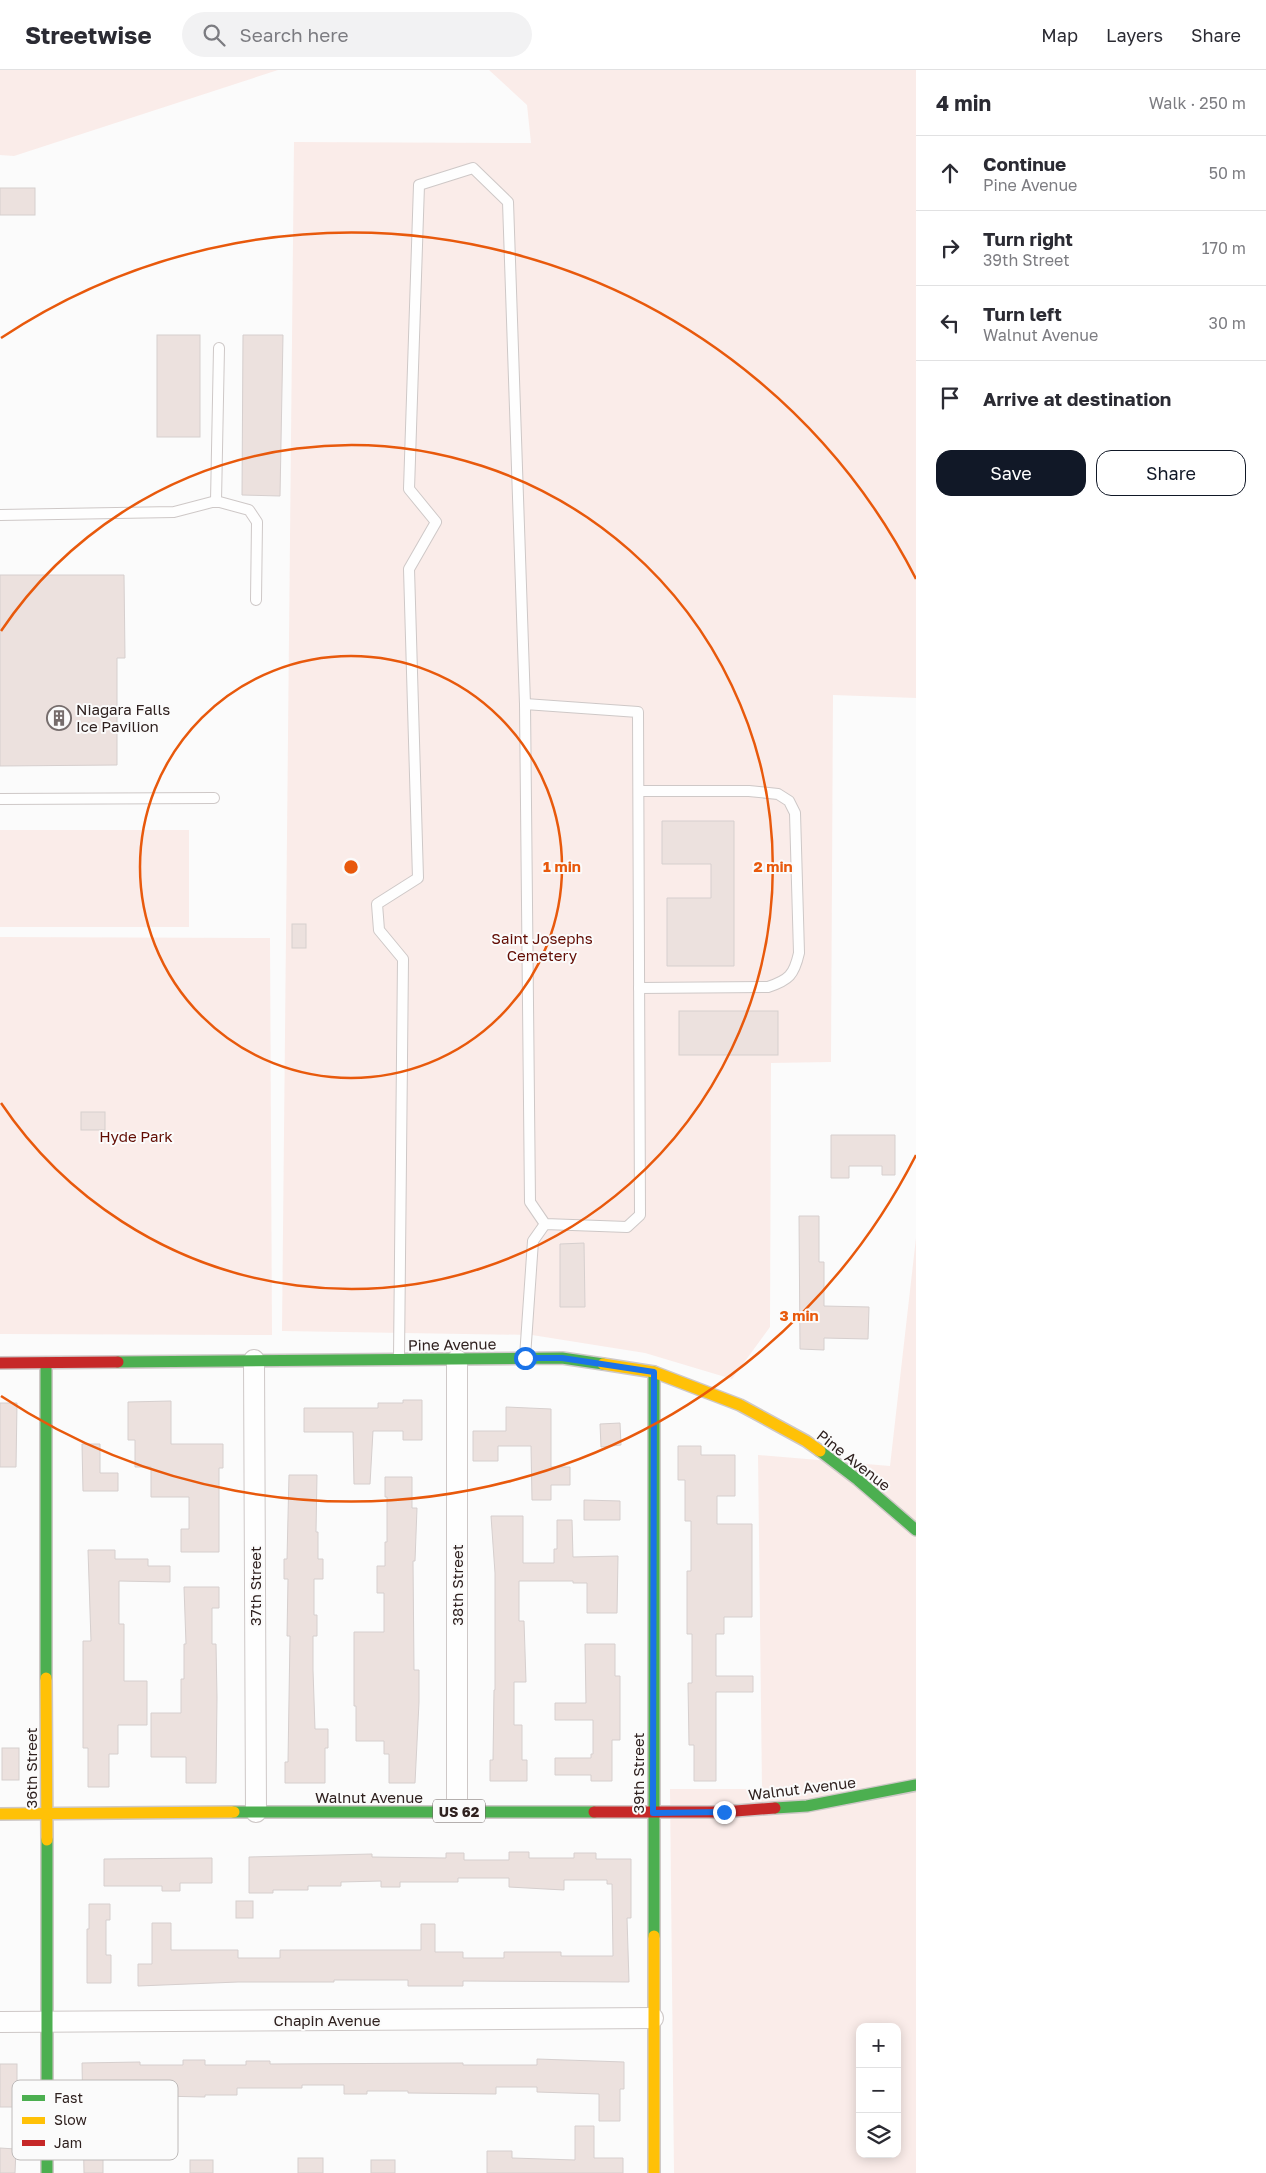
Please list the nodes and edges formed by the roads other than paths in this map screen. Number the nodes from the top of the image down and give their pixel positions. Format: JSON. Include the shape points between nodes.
{"nodes":[{"id":1,"x":218,"y":348,"type":"dead end"},
{"id":2,"x":216,"y":501,"type":"junction"},
{"id":3,"x":0,"y":515,"type":"edge"},
{"id":4,"x":256,"y":600,"type":"dead end"},
{"id":5,"x":526,"y":704,"type":"junction"},
{"id":6,"x":638,"y":791,"type":"junction"},
{"id":7,"x":214,"y":798,"type":"dead end"},
{"id":8,"x":0,"y":799,"type":"edge"},
{"id":9,"x":639,"y":988,"type":"junction"},
{"id":10,"x":545,"y":1224,"type":"junction"},
{"id":11,"x":525,"y":1358,"type":"junction"},
{"id":12,"x":254,"y":1360,"type":"junction"},
{"id":13,"x":399,"y":1360,"type":"junction"},
{"id":14,"x":457,"y":1360,"type":"junction"},
{"id":15,"x":0,"y":1363,"type":"edge"},
{"id":16,"x":46,"y":1363,"type":"junction"},
{"id":17,"x":654,"y":1372,"type":"junction"},
{"id":18,"x":916,"y":1530,"type":"edge"},
{"id":19,"x":916,"y":1785,"type":"edge"},
{"id":20,"x":457,"y":1811,"type":"junction"},
{"id":21,"x":256,"y":1812,"type":"junction"},
{"id":22,"x":653,"y":1813,"type":"junction"},
{"id":23,"x":0,"y":1814,"type":"edge"},
{"id":24,"x":46,"y":1814,"type":"junction"},
{"id":25,"x":653,"y":2018,"type":"junction"},
{"id":26,"x":0,"y":2022,"type":"edge"},
{"id":27,"x":47,"y":2022,"type":"junction"},
{"id":28,"x":47,"y":2080,"type":"edge"},
{"id":29,"x":47,"y":2160,"type":"edge"},
{"id":30,"x":47,"y":2173,"type":"edge"},
{"id":31,"x":654,"y":2173,"type":"edge"}],
"edges":[{"from":1,"to":2,"type":"lane"},
{"from":2,"to":3,"type":"lane","via":[[174,512]]},
{"from":2,"to":4,"type":"lane","via":[[250,510],[257,522]]},
{"from":5,"to":6,"type":"lane","via":[[638,712]]},
{"from":5,"to":10,"type":"lane","via":[[530,1202]]},
{"from":5,"to":13,"type":"lane","via":[[508,202],[473,168],[419,185],[409,489],[436,522],[409,569],[418,878],[377,904],[379,930],[403,959]]},
{"from":6,"to":9,"type":"lane"},
{"from":6,"to":9,"type":"lane","via":[[749,791],[778,794],[789,801],[795,813],[799,953],[795,970],[784,982],[768,987]]},
{"from":7,"to":8,"type":"lane"},
{"from":9,"to":10,"type":"lane","via":[[640,1215],[627,1227]]},
{"from":10,"to":11,"type":"lane","via":[[533,1242]]},
{"from":11,"to":14,"type":"main road","name":"Pine Avenue"},
{"from":11,"to":17,"type":"main road","name":"Pine Avenue","via":[[562,1358]]},
{"from":12,"to":13,"type":"main road","name":"Pine Avenue"},
{"from":12,"to":16,"type":"main road","name":"Pine Avenue"},
{"from":12,"to":21,"type":"street","name":"37th Street"},
{"from":13,"to":14,"type":"main road","name":"Pine Avenue"},
{"from":14,"to":20,"type":"street","name":"38th Street"},
{"from":15,"to":16,"type":"main road","name":"Pine Avenue"},
{"from":16,"to":24,"type":"main road","name":"36th Street"},
{"from":17,"to":18,"type":"main road","name":"Pine Avenue","via":[[740,1405],[806,1441]]},
{"from":17,"to":22,"type":"main road","name":"39th Street"},
{"from":19,"to":22,"type":"main road","name":"Walnut Avenue","number":"US 62","via":[[807,1806]]},
{"from":20,"to":21,"type":"main road","name":"Walnut Avenue","number":"US 62"},
{"from":20,"to":22,"type":"main road","name":"Walnut Avenue","number":"US 62"},
{"from":21,"to":24,"type":"main road","name":"Walnut Avenue","number":"US 62"},
{"from":22,"to":25,"type":"main road","name":"39th Street"},
{"from":23,"to":24,"type":"main road","name":"Walnut Avenue","number":"US 62"},
{"from":24,"to":27,"type":"main road","name":"36th Street"},
{"from":25,"to":27,"type":"street","name":"Chapin Avenue"},
{"from":25,"to":31,"type":"main road","name":"39th Street"},
{"from":26,"to":27,"type":"street","name":"Chapin Avenue"},
{"from":27,"to":28,"type":"main road","name":"36th Street"},
{"from":29,"to":30,"type":"main road","name":"36th Street"}]}
